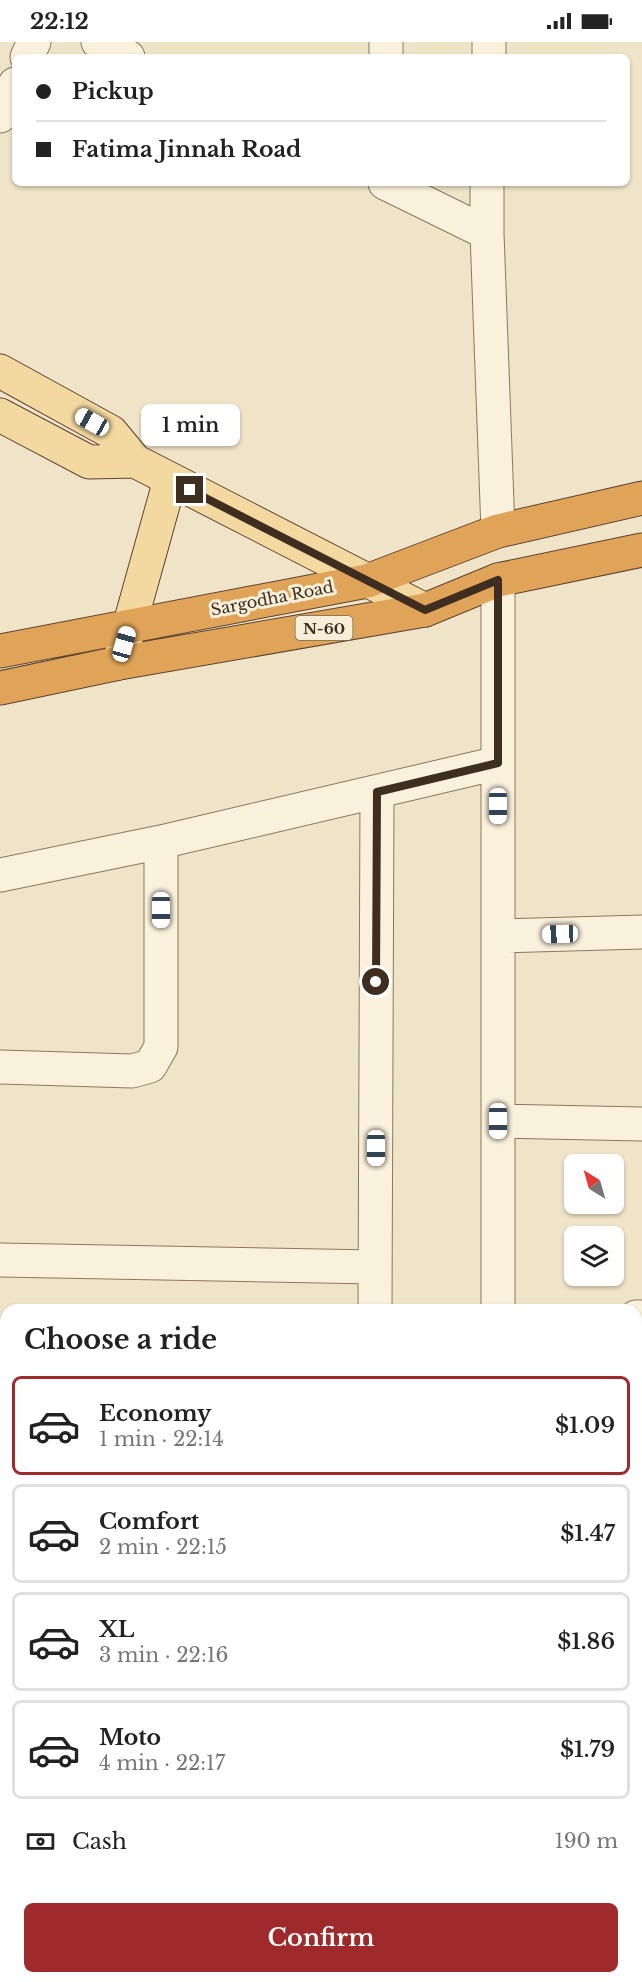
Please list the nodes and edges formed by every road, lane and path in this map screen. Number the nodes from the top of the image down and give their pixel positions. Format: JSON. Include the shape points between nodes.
{"nodes":[{"id":1,"x":98,"y":42,"type":"edge"},
{"id":2,"x":122,"y":54,"type":"edge"},
{"id":3,"x":12,"y":90,"type":"edge"},
{"id":4,"x":0,"y":116,"type":"edge"},
{"id":5,"x":391,"y":186,"type":"edge"},
{"id":6,"x":487,"y":186,"type":"edge"},
{"id":7,"x":487,"y":233,"type":"junction"},
{"id":8,"x":0,"y":371,"type":"edge"},
{"id":9,"x":0,"y":415,"type":"edge"},
{"id":10,"x":135,"y":461,"type":"junction"},
{"id":11,"x":170,"y":480,"type":"junction"},
{"id":12,"x":642,"y":498,"type":"edge"},
{"id":13,"x":498,"y":531,"type":"junction"},
{"id":14,"x":642,"y":550,"type":"edge"},
{"id":15,"x":367,"y":580,"type":"junction"},
{"id":16,"x":498,"y":580,"type":"junction"},
{"id":17,"x":425,"y":610,"type":"junction"},
{"id":18,"x":130,"y":625,"type":"junction"},
{"id":19,"x":0,"y":651,"type":"edge"},
{"id":20,"x":119,"y":663,"type":"junction"},
{"id":21,"x":0,"y":688,"type":"edge"},
{"id":22,"x":498,"y":763,"type":"junction"},
{"id":23,"x":377,"y":792,"type":"junction"},
{"id":24,"x":161,"y":842,"type":"junction"},
{"id":25,"x":0,"y":875,"type":"edge"},
{"id":26,"x":642,"y":932,"type":"edge"},
{"id":27,"x":498,"y":936,"type":"junction"},
{"id":28,"x":0,"y":1067,"type":"edge"},
{"id":29,"x":498,"y":1121,"type":"junction"},
{"id":30,"x":642,"y":1124,"type":"edge"},
{"id":31,"x":0,"y":1260,"type":"edge"},
{"id":32,"x":375,"y":1267,"type":"junction"},
{"id":33,"x":375,"y":1304,"type":"edge"},
{"id":34,"x":498,"y":1304,"type":"edge"}],
"edges":[{"from":1,"to":2,"type":"street"},
{"from":3,"to":4,"type":"street"},
{"from":5,"to":7,"type":"street"},
{"from":6,"to":7,"type":"street"},
{"from":7,"to":13,"type":"street"},
{"from":8,"to":10,"type":"main road","via":[[111,432]]},
{"from":9,"to":10,"type":"main road","via":[[89,462]]},
{"from":10,"to":11,"type":"main road"},
{"from":11,"to":15,"type":"main road"},
{"from":11,"to":18,"type":"main road"},
{"from":12,"to":13,"type":"highway","name":"Sargodha Road","number":"N-60"},
{"from":13,"to":15,"type":"highway","name":"Sargodha Road","number":"N-60"},
{"from":14,"to":16,"type":"highway","number":"N-60"},
{"from":15,"to":17,"type":"main road"},
{"from":15,"to":18,"type":"highway","name":"Sargodha Road","number":"N-60"},
{"from":16,"to":17,"type":"highway","number":"N-60"},
{"from":16,"to":22,"type":"street"},
{"from":17,"to":20,"type":"highway","number":"N-60"},
{"from":18,"to":19,"type":"highway","name":"Sargodha Road","number":"N-60"},
{"from":18,"to":20,"type":"main road"},
{"from":20,"to":21,"type":"highway","number":"N-60"},
{"from":22,"to":23,"type":"street"},
{"from":22,"to":27,"type":"street"},
{"from":23,"to":24,"type":"street"},
{"from":23,"to":32,"type":"street"},
{"from":24,"to":25,"type":"street"},
{"from":24,"to":28,"type":"street","via":[[161,1047],[150,1066],[132,1071]]},
{"from":26,"to":27,"type":"street"},
{"from":27,"to":29,"type":"street"},
{"from":29,"to":30,"type":"street"},
{"from":29,"to":34,"type":"street"},
{"from":31,"to":32,"type":"street"},
{"from":32,"to":33,"type":"street"}]}
